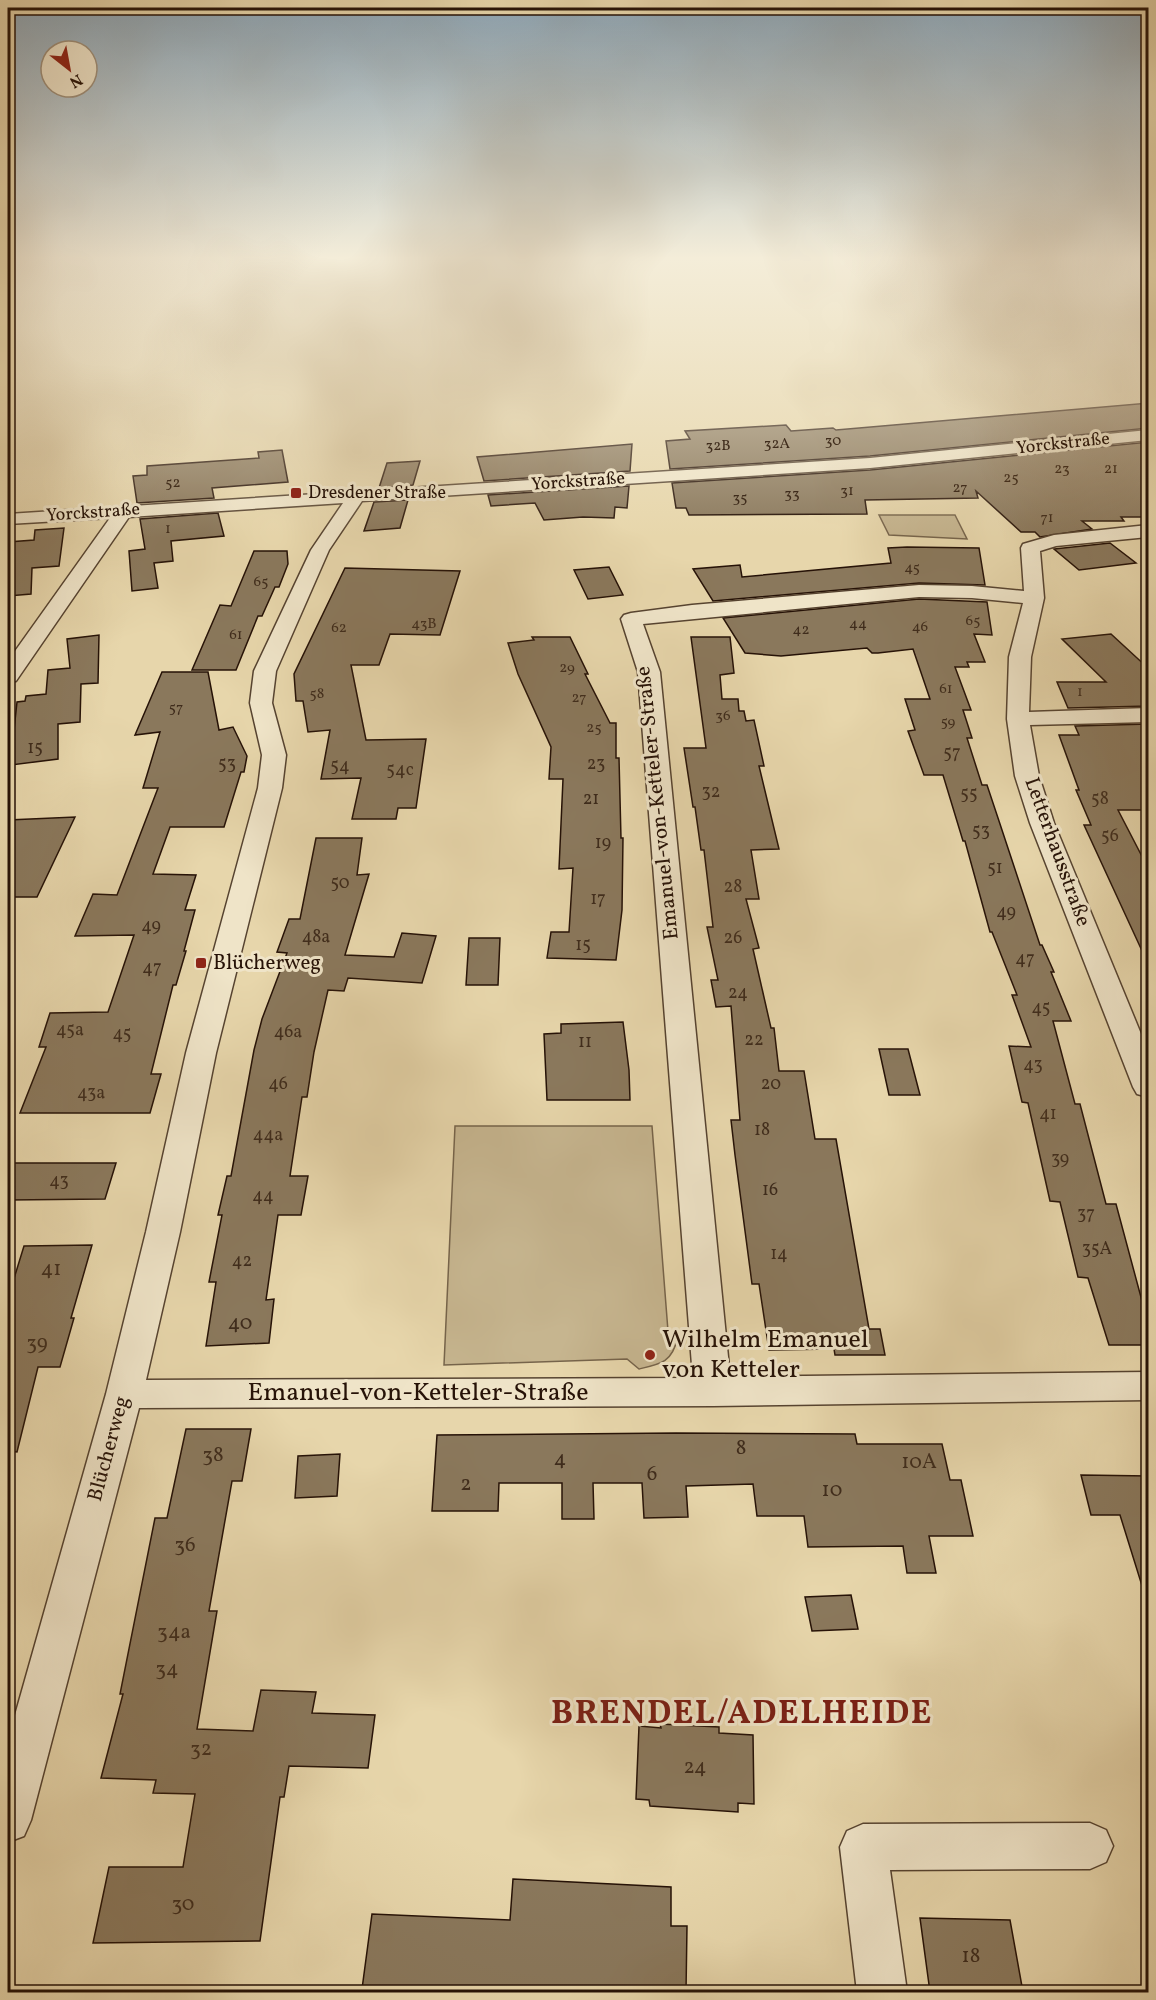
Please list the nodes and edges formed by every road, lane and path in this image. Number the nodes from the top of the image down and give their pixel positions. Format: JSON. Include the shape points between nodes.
{"nodes":[{"id":1,"x":1149,"y":435,"type":"edge"},
{"id":2,"x":356,"y":497,"type":"junction"},
{"id":3,"x":124,"y":511,"type":"junction"},
{"id":4,"x":8,"y":519,"type":"edge"},
{"id":5,"x":1149,"y":531,"type":"edge"},
{"id":6,"x":1034,"y":598,"type":"junction"},
{"id":7,"x":8,"y":676,"type":"edge"},
{"id":8,"x":1149,"y":715,"type":"edge"},
{"id":9,"x":1018,"y":719,"type":"junction"},
{"id":10,"x":1149,"y":1087,"type":"edge"},
{"id":11,"x":1149,"y":1386,"type":"edge"},
{"id":12,"x":713,"y":1392,"type":"junction"},
{"id":13,"x":124,"y":1394,"type":"junction"},
{"id":14,"x":8,"y":1820,"type":"edge"},
{"id":15,"x":1090,"y":1846,"type":"dead end"},
{"id":16,"x":882,"y":1992,"type":"edge"}],
"edges":[{"from":1,"to":2,"type":"street","name":"Yorckstraße","via":[[899,461]]},
{"from":2,"to":3,"type":"street","name":"Yorckstraße"},
{"from":2,"to":13,"type":"street","name":"Blücherweg","via":[[320,550],[265,671],[261,704],[274,755],[270,788],[201,1053]]},
{"from":3,"to":4,"type":"street","name":"Yorckstraße"},
{"from":3,"to":7,"type":"street"},
{"from":5,"to":6,"type":"street","name":"Letterhausstraße","via":[[1054,541],[1030,548]]},
{"from":6,"to":9,"type":"street","name":"Letterhausstraße","via":[[1020,657]]},
{"from":6,"to":12,"type":"street","name":"Emanuel-von-Ketteler-Straße","via":[[919,591],[631,619],[649,672]]},
{"from":8,"to":9,"type":"street"},
{"from":9,"to":10,"type":"street","name":"Letterhausstraße","via":[[1027,776],[1042,823]]},
{"from":11,"to":12,"type":"street","name":"Emanuel-von-Ketteler-Straße"},
{"from":12,"to":13,"type":"street","name":"Emanuel-von-Ketteler-Straße"},
{"from":13,"to":14,"type":"street","name":"Blücherweg"},
{"from":15,"to":16,"type":"street","via":[[863,1847]]}]}
